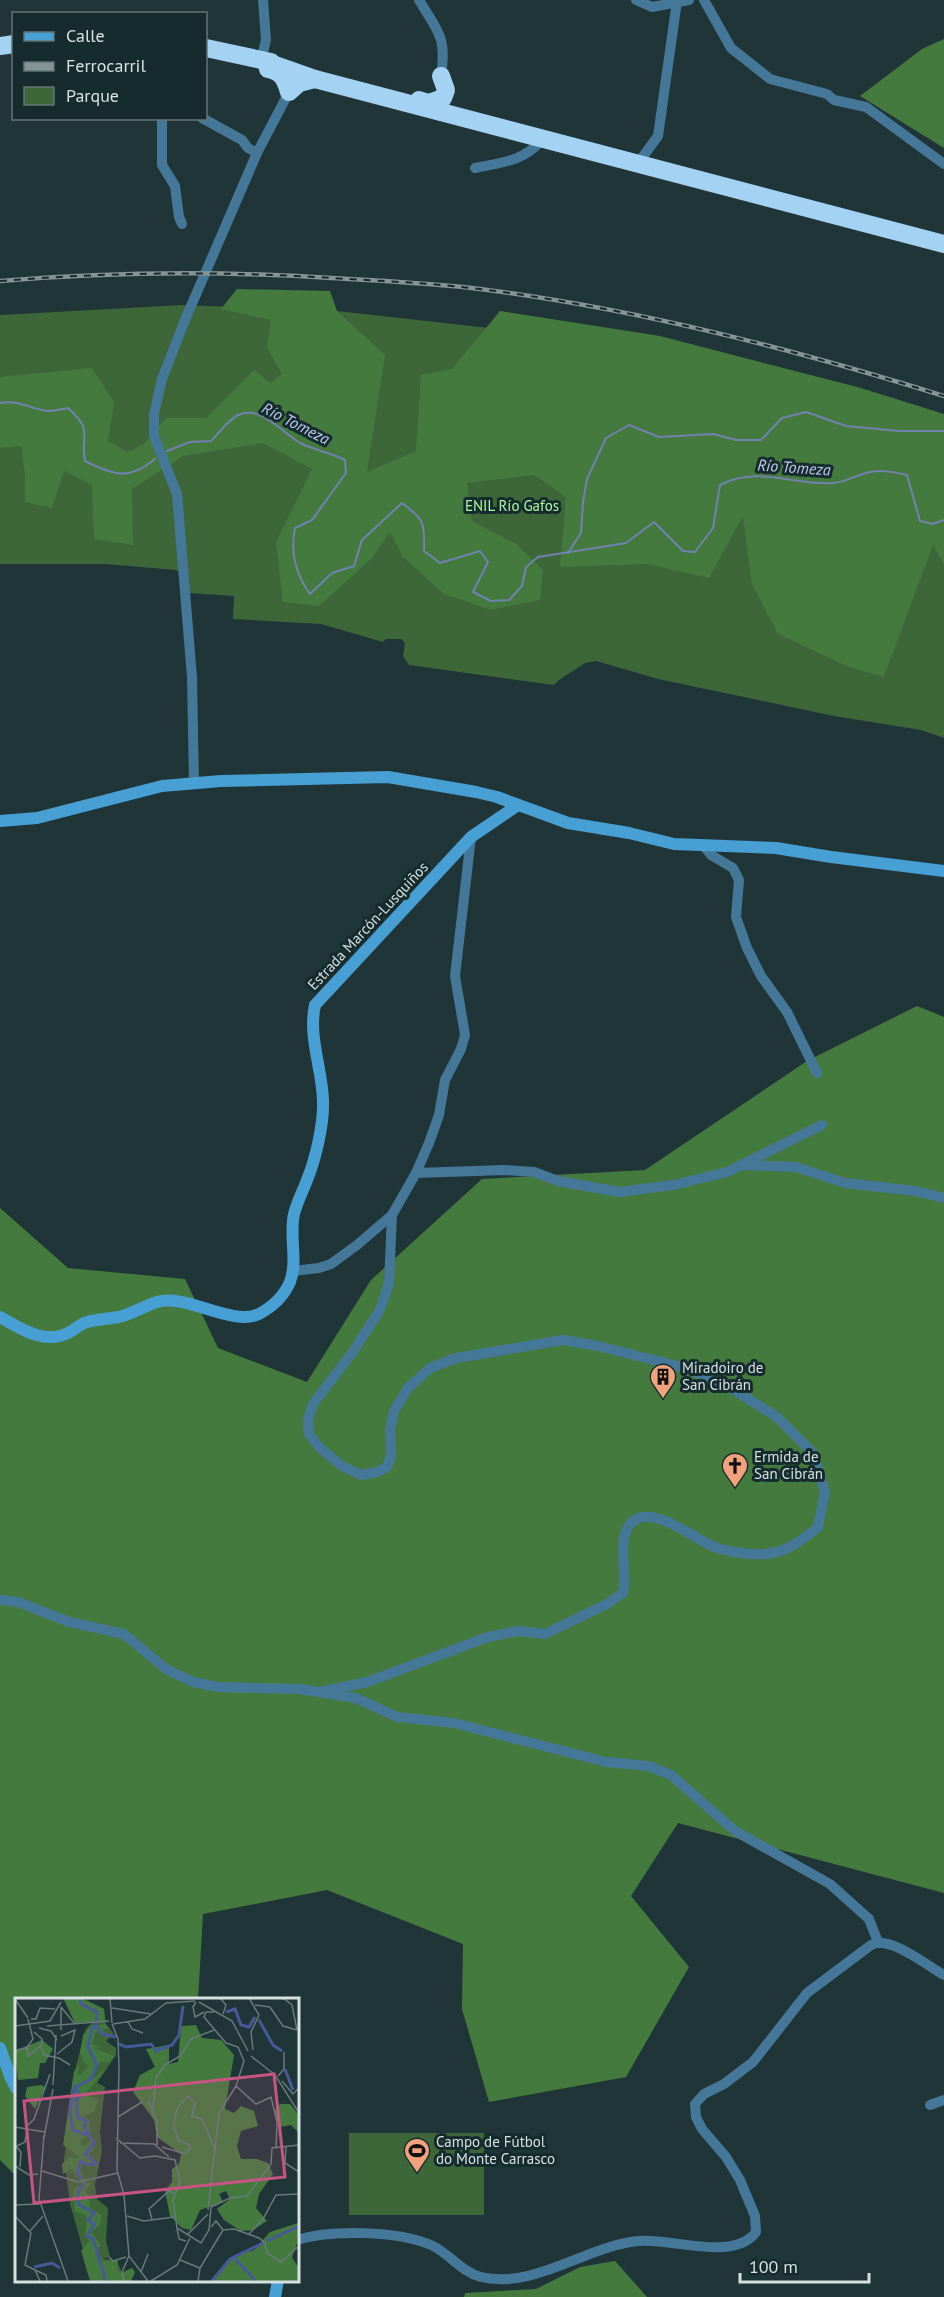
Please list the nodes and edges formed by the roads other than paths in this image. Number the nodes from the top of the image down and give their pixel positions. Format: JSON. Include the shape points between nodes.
{"nodes":[{"id":1,"x":263,"y":0,"type":"edge"},
{"id":2,"x":419,"y":0,"type":"edge"},
{"id":3,"x":636,"y":0,"type":"edge"},
{"id":4,"x":689,"y":0,"type":"edge"},
{"id":5,"x":704,"y":0,"type":"edge"},
{"id":6,"x":677,"y":2,"type":"junction"},
{"id":7,"x":207,"y":48,"type":"edge"},
{"id":8,"x":207,"y":54,"type":"edge"},
{"id":9,"x":261,"y":60,"type":"junction"},
{"id":10,"x":315,"y":79,"type":"junction"},
{"id":11,"x":353,"y":88,"type":"junction"},
{"id":12,"x":439,"y":89,"type":"junction"},
{"id":13,"x":289,"y":92,"type":"junction"},
{"id":14,"x":162,"y":120,"type":"edge"},
{"id":15,"x":206,"y":120,"type":"edge"},
{"id":16,"x":507,"y":130,"type":"junction"},
{"id":17,"x":542,"y":139,"type":"junction"},
{"id":18,"x":257,"y":153,"type":"junction"},
{"id":19,"x":608,"y":154,"type":"junction"},
{"id":20,"x":639,"y":162,"type":"junction"},
{"id":21,"x":944,"y":164,"type":"edge"},
{"id":22,"x":475,"y":168,"type":"dead end"},
{"id":23,"x":182,"y":224,"type":"dead end"},
{"id":24,"x":944,"y":244,"type":"edge"},
{"id":25,"x":194,"y":783,"type":"junction"},
{"id":26,"x":518,"y":805,"type":"junction"},
{"id":27,"x":0,"y":821,"type":"edge"},
{"id":28,"x":471,"y":837,"type":"junction"},
{"id":29,"x":703,"y":845,"type":"junction"},
{"id":30,"x":944,"y":871,"type":"edge"},
{"id":31,"x":817,"y":1073,"type":"dead end"},
{"id":32,"x":822,"y":1125,"type":"dead end"},
{"id":33,"x":742,"y":1164,"type":"junction"},
{"id":34,"x":416,"y":1173,"type":"junction"},
{"id":35,"x":944,"y":1198,"type":"edge"},
{"id":36,"x":392,"y":1215,"type":"junction"},
{"id":37,"x":293,"y":1271,"type":"junction"},
{"id":38,"x":0,"y":1317,"type":"edge"},
{"id":39,"x":0,"y":1600,"type":"edge"},
{"id":40,"x":319,"y":1692,"type":"junction"},
{"id":41,"x":878,"y":1942,"type":"junction"},
{"id":42,"x":944,"y":1976,"type":"edge"},
{"id":43,"x":0,"y":2048,"type":"edge"},
{"id":44,"x":15,"y":2086,"type":"edge"},
{"id":45,"x":944,"y":2100,"type":"edge"},
{"id":46,"x":930,"y":2105,"type":"dead end"},
{"id":47,"x":298,"y":2240,"type":"edge"},
{"id":48,"x":278,"y":2282,"type":"edge"},
{"id":49,"x":275,"y":2297,"type":"edge"}],
"edges":[{"from":1,"to":9,"type":"street","via":[[266,40]]},
{"from":2,"to":12,"type":"street","via":[[443,45]]},
{"from":3,"to":6,"type":"street","via":[[651,7]]},
{"from":4,"to":6,"type":"street"},
{"from":5,"to":21,"type":"street","via":[[731,48],[771,79],[866,107]]},
{"from":6,"to":20,"type":"street","via":[[658,136]]},
{"from":7,"to":9,"type":"highway"},
{"from":8,"to":13,"type":"highway","via":[[278,71]]},
{"from":9,"to":10,"type":"highway"},
{"from":9,"to":12,"type":"highway","via":[[413,95]]},
{"from":10,"to":11,"type":"highway"},
{"from":10,"to":13,"type":"highway","via":[[299,83]]},
{"from":11,"to":12,"type":"highway","via":[[382,90],[429,103]]},
{"from":11,"to":16,"type":"highway"},
{"from":12,"to":16,"type":"highway","via":[[437,106]]},
{"from":12,"to":19,"type":"highway","via":[[458,107]]},
{"from":13,"to":18,"type":"street"},
{"from":14,"to":23,"type":"street","via":[[162,165],[175,186]]},
{"from":15,"to":18,"type":"street"},
{"from":16,"to":17,"type":"highway"},
{"from":17,"to":19,"type":"highway"},
{"from":17,"to":22,"type":"street","via":[[535,148],[507,163]]},
{"from":18,"to":25,"type":"street","via":[[185,320],[162,379],[154,414],[154,436],[177,494],[192,677]]},
{"from":19,"to":20,"type":"highway"},
{"from":20,"to":24,"type":"highway"},
{"from":25,"to":26,"type":"street","via":[[388,777],[476,792]]},
{"from":25,"to":27,"type":"street","via":[[162,786],[38,818]]},
{"from":26,"to":28,"type":"street","name":"Estrada Marcón-Lusquiños"},
{"from":26,"to":29,"type":"street","via":[[568,824],[674,844]]},
{"from":28,"to":34,"type":"street","via":[[454,976],[465,1035],[444,1080],[439,1115]]},
{"from":28,"to":37,"type":"street","name":"Estrada Marcón-Lusquiños","via":[[315,1005],[311,1021],[323,1101],[309,1177],[294,1213]]},
{"from":29,"to":30,"type":"street","via":[[782,848]]},
{"from":29,"to":31,"type":"street","via":[[711,855],[733,868],[739,880],[736,917],[747,948],[761,976],[788,1012]]},
{"from":32,"to":33,"type":"street"},
{"from":33,"to":34,"type":"street","via":[[727,1172],[673,1185],[619,1192],[558,1181],[534,1172]]},
{"from":33,"to":35,"type":"street","via":[[796,1167],[844,1183]]},
{"from":34,"to":36,"type":"street"},
{"from":36,"to":37,"type":"street","via":[[331,1264]]},
{"from":36,"to":40,"type":"street","via":[[389,1283],[380,1310],[313,1404],[308,1419],[309,1434],[342,1466],[361,1475],[387,1467],[394,1411],[408,1388],[430,1368],[456,1358],[563,1340],[685,1368],[729,1388],[777,1417],[813,1453],[825,1492],[818,1527],[790,1549],[755,1554],[709,1545],[679,1526],[643,1517],[631,1523],[625,1534],[623,1593],[607,1604],[545,1634],[518,1631],[488,1637],[367,1682]]},
{"from":37,"to":38,"type":"street","name":"Estrada Marcón-Lusquiños","via":[[281,1298],[257,1315],[232,1315],[158,1301],[121,1317],[89,1321],[53,1338],[34,1335]]},
{"from":39,"to":40,"type":"street","via":[[124,1634],[166,1669],[193,1682],[218,1687]]},
{"from":40,"to":41,"type":"street","via":[[356,1698],[397,1717],[454,1723],[606,1762],[648,1766],[671,1775],[735,1831],[830,1884],[869,1918]]},
{"from":41,"to":42,"type":"street","via":[[889,1943]]},
{"from":41,"to":47,"type":"street","via":[[807,1993],[753,2062],[695,2104],[699,2123],[740,2180],[754,2216],[756,2232],[750,2240],[714,2248],[638,2241],[555,2268],[509,2278],[481,2277],[461,2268],[433,2246],[405,2236],[340,2233]]},
{"from":43,"to":44,"type":"street"},
{"from":45,"to":46,"type":"street"},
{"from":48,"to":49,"type":"street"}]}
